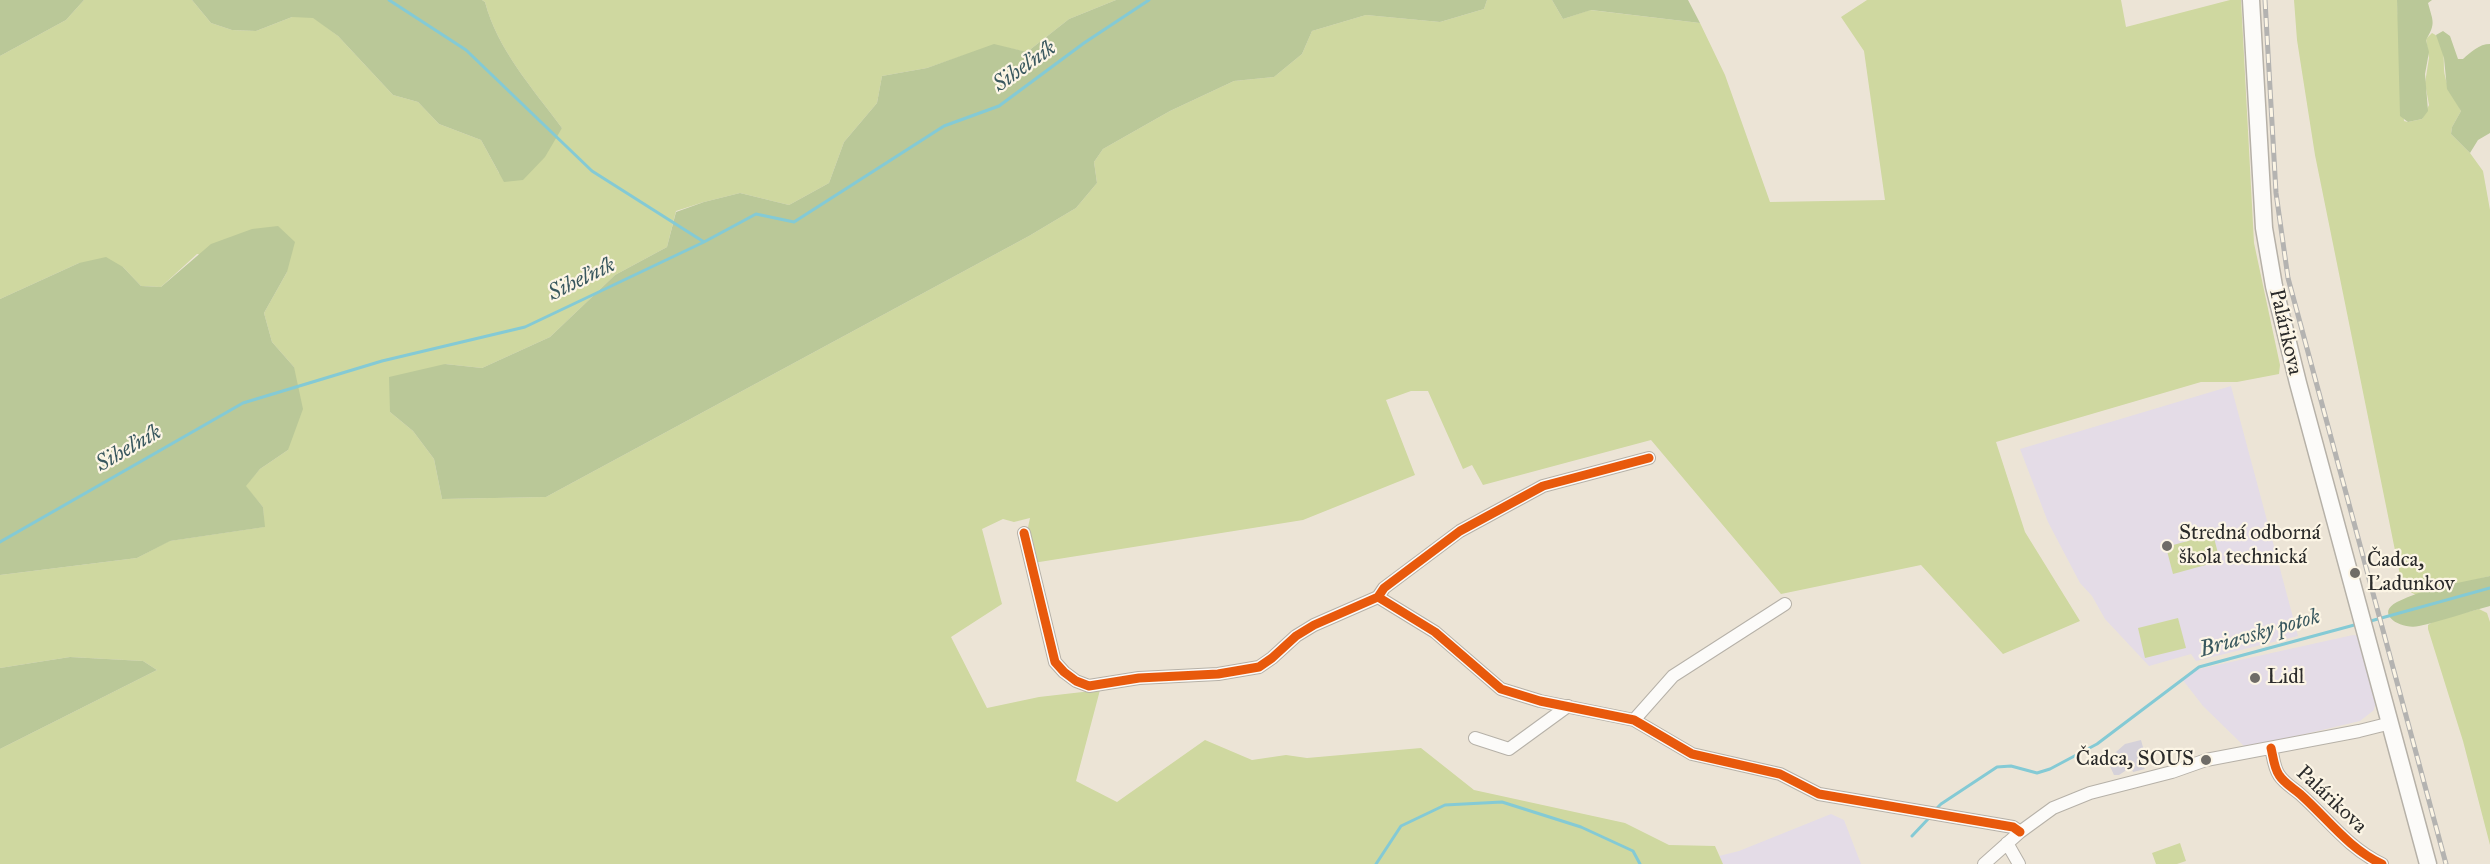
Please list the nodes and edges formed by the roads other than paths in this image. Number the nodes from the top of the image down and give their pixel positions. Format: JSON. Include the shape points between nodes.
{"nodes":[{"id":1,"x":2251,"y":0,"type":"edge"},
{"id":2,"x":1649,"y":458,"type":"dead end"},
{"id":3,"x":1024,"y":533,"type":"dead end"},
{"id":4,"x":1378,"y":597,"type":"junction"},
{"id":5,"x":1785,"y":604,"type":"dead end"},
{"id":6,"x":1568,"y":706,"type":"junction"},
{"id":7,"x":1634,"y":720,"type":"junction"},
{"id":8,"x":2391,"y":723,"type":"junction"},
{"id":9,"x":1475,"y":738,"type":"dead end"},
{"id":10,"x":2271,"y":748,"type":"junction"},
{"id":11,"x":2020,"y":832,"type":"junction"},
{"id":12,"x":2007,"y":843,"type":"junction"},
{"id":13,"x":1984,"y":864,"type":"edge"},
{"id":14,"x":2019,"y":864,"type":"edge"},
{"id":15,"x":2382,"y":864,"type":"edge"},
{"id":16,"x":2428,"y":864,"type":"edge"}],
"edges":[{"from":1,"to":8,"type":"main road","name":"Palárikova","via":[[2266,239],[2274,286]]},
{"from":2,"to":4,"type":"street","via":[[1543,486],[1521,497],[1460,531],[1384,588]]},
{"from":3,"to":4,"type":"street","via":[[1055,662],[1076,681],[1089,686],[1259,667],[1314,625]]},
{"from":4,"to":6,"type":"street","via":[[1435,632],[1501,688]]},
{"from":5,"to":7,"type":"street","via":[[1673,676]]},
{"from":6,"to":7,"type":"street"},
{"from":6,"to":9,"type":"street","via":[[1509,749]]},
{"from":7,"to":11,"type":"street","via":[[1692,754],[1780,774],[1819,794],[1957,816],[2013,827]]},
{"from":8,"to":10,"type":"street"},
{"from":8,"to":16,"type":"main road","name":"Palárikova"},
{"from":10,"to":11,"type":"street","via":[[2206,760],[2090,793],[2053,808]]},
{"from":10,"to":15,"type":"street","name":"Palárikova","via":[[2278,774],[2285,783],[2354,847]]},
{"from":11,"to":12,"type":"street"},
{"from":12,"to":13,"type":"street"},
{"from":12,"to":14,"type":"street"}]}
